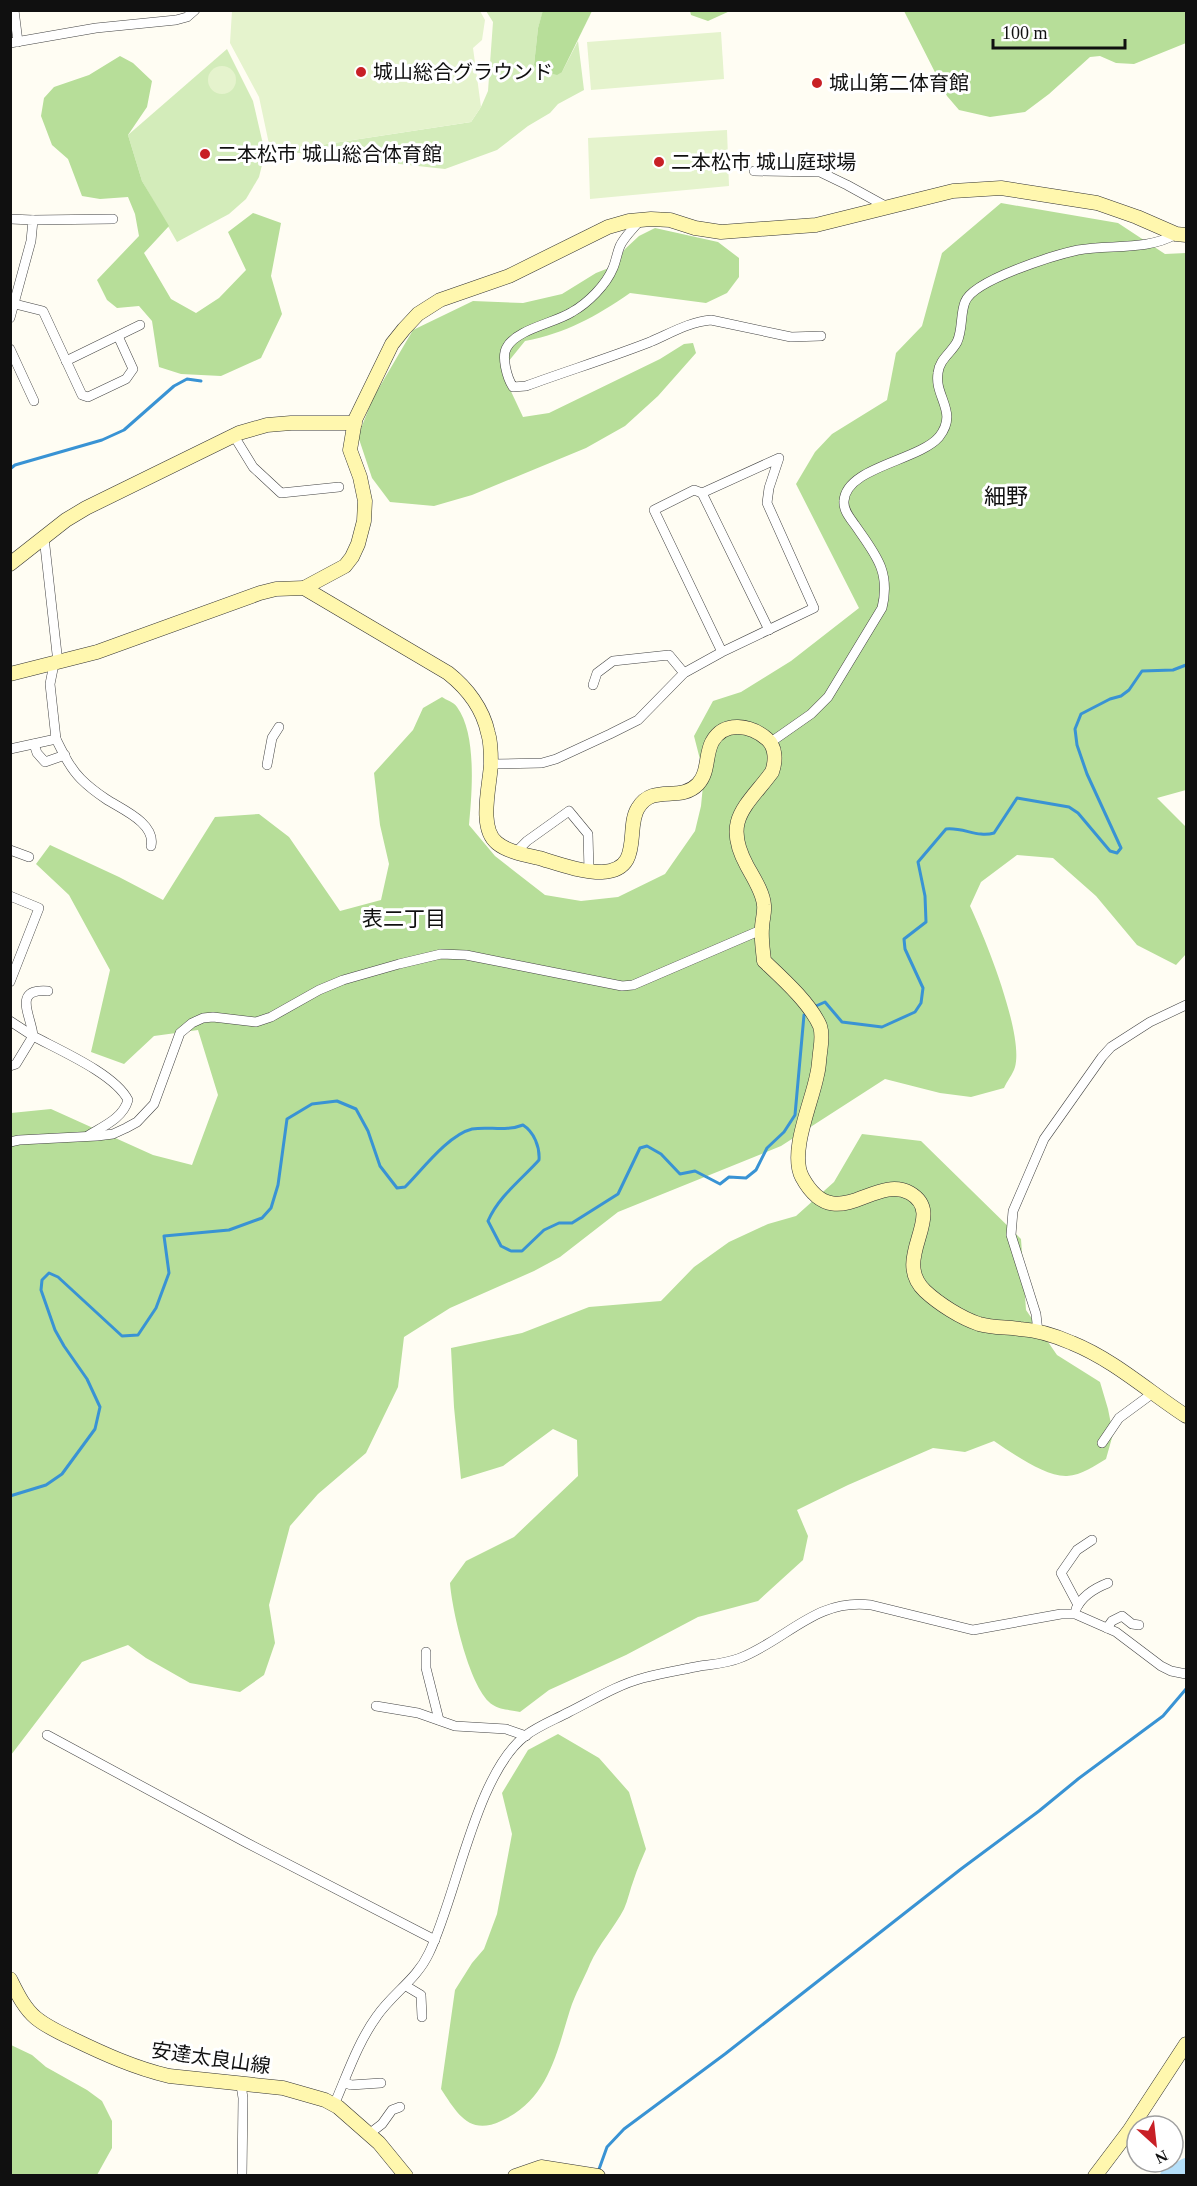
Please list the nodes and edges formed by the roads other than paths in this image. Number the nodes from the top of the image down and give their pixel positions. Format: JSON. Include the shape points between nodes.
{"nodes":[{"id":1,"x":14,"y":10,"type":"edge"},
{"id":2,"x":195,"y":10,"type":"edge"},
{"id":3,"x":14,"y":42,"type":"edge"},
{"id":4,"x":754,"y":171,"type":"dead end"},
{"id":5,"x":887,"y":207,"type":"junction"},
{"id":6,"x":10,"y":219,"type":"edge"},
{"id":7,"x":113,"y":219,"type":"dead end"},
{"id":8,"x":33,"y":220,"type":"junction"},
{"id":9,"x":640,"y":220,"type":"junction"},
{"id":10,"x":1181,"y":234,"type":"edge"},
{"id":11,"x":15,"y":304,"type":"junction"},
{"id":12,"x":10,"y":318,"type":"edge"},
{"id":13,"x":140,"y":325,"type":"dead end"},
{"id":14,"x":118,"y":336,"type":"junction"},
{"id":15,"x":822,"y":336,"type":"dead end"},
{"id":16,"x":10,"y":349,"type":"edge"},
{"id":17,"x":66,"y":361,"type":"junction"},
{"id":18,"x":34,"y":401,"type":"dead end"},
{"id":19,"x":355,"y":423,"type":"junction"},
{"id":20,"x":234,"y":436,"type":"junction"},
{"id":21,"x":339,"y":488,"type":"dead end"},
{"id":22,"x":702,"y":493,"type":"junction"},
{"id":23,"x":44,"y":537,"type":"junction"},
{"id":24,"x":10,"y":564,"type":"edge"},
{"id":25,"x":304,"y":588,"type":"junction"},
{"id":26,"x":769,"y":630,"type":"junction"},
{"id":27,"x":722,"y":652,"type":"junction"},
{"id":28,"x":56,"y":663,"type":"junction"},
{"id":29,"x":684,"y":673,"type":"junction"},
{"id":30,"x":10,"y":674,"type":"edge"},
{"id":31,"x":593,"y":685,"type":"dead end"},
{"id":32,"x":279,"y":727,"type":"dead end"},
{"id":33,"x":56,"y":739,"type":"junction"},
{"id":34,"x":771,"y":742,"type":"junction"},
{"id":35,"x":34,"y":744,"type":"junction"},
{"id":36,"x":10,"y":749,"type":"edge"},
{"id":37,"x":65,"y":755,"type":"junction"},
{"id":38,"x":491,"y":764,"type":"junction"},
{"id":39,"x":267,"y":765,"type":"dead end"},
{"id":40,"x":151,"y":846,"type":"dead end"},
{"id":41,"x":10,"y":850,"type":"edge"},
{"id":42,"x":516,"y":852,"type":"junction"},
{"id":43,"x":29,"y":857,"type":"dead end"},
{"id":44,"x":589,"y":871,"type":"junction"},
{"id":45,"x":10,"y":896,"type":"edge"},
{"id":46,"x":762,"y":930,"type":"junction"},
{"id":47,"x":10,"y":982,"type":"edge"},
{"id":48,"x":48,"y":991,"type":"dead end"},
{"id":49,"x":1186,"y":1005,"type":"edge"},
{"id":50,"x":10,"y":1021,"type":"edge"},
{"id":51,"x":33,"y":1036,"type":"junction"},
{"id":52,"x":10,"y":1066,"type":"edge"},
{"id":53,"x":87,"y":1136,"type":"junction"},
{"id":54,"x":10,"y":1142,"type":"edge"},
{"id":55,"x":1038,"y":1332,"type":"junction"},
{"id":56,"x":1153,"y":1393,"type":"junction"},
{"id":57,"x":1186,"y":1416,"type":"edge"},
{"id":58,"x":1102,"y":1443,"type":"dead end"},
{"id":59,"x":1092,"y":1540,"type":"dead end"},
{"id":60,"x":1108,"y":1583,"type":"dead end"},
{"id":61,"x":1075,"y":1609,"type":"junction"},
{"id":62,"x":1139,"y":1625,"type":"dead end"},
{"id":63,"x":1107,"y":1628,"type":"junction"},
{"id":64,"x":426,"y":1652,"type":"dead end"},
{"id":65,"x":1186,"y":1674,"type":"edge"},
{"id":66,"x":376,"y":1706,"type":"dead end"},
{"id":67,"x":439,"y":1720,"type":"junction"},
{"id":68,"x":47,"y":1735,"type":"dead end"},
{"id":69,"x":526,"y":1736,"type":"junction"},
{"id":70,"x":435,"y":1940,"type":"junction"},
{"id":71,"x":10,"y":1979,"type":"edge"},
{"id":72,"x":406,"y":1986,"type":"junction"},
{"id":73,"x":422,"y":2018,"type":"dead end"},
{"id":74,"x":1186,"y":2044,"type":"edge"},
{"id":75,"x":344,"y":2082,"type":"junction"},
{"id":76,"x":381,"y":2083,"type":"dead end"},
{"id":77,"x":241,"y":2085,"type":"junction"},
{"id":78,"x":334,"y":2105,"type":"junction"},
{"id":79,"x":400,"y":2107,"type":"dead end"},
{"id":80,"x":369,"y":2134,"type":"junction"},
{"id":81,"x":242,"y":2175,"type":"edge"},
{"id":82,"x":406,"y":2175,"type":"edge"},
{"id":83,"x":515,"y":2175,"type":"edge"},
{"id":84,"x":595,"y":2175,"type":"edge"},
{"id":85,"x":1095,"y":2175,"type":"edge"}],
"edges":[{"from":1,"to":3,"type":"street"},
{"from":2,"to":3,"type":"street","via":[[176,20]]},
{"from":4,"to":5,"type":"street","via":[[820,172]]},
{"from":5,"to":9,"type":"street","via":[[816,225],[721,232],[670,220]]},
{"from":5,"to":10,"type":"street","via":[[953,191],[1001,188],[1097,202]]},
{"from":6,"to":8,"type":"street"},
{"from":7,"to":8,"type":"street"},
{"from":8,"to":11,"type":"street"},
{"from":9,"to":15,"type":"street","via":[[620,244],[603,285],[583,304],[515,338],[506,348],[504,357],[513,387],[526,386],[701,321],[791,337]]},
{"from":9,"to":19,"type":"street","via":[[608,227],[509,276],[428,306],[392,344]]},
{"from":10,"to":34,"type":"street","via":[[1162,243],[1079,250],[972,291],[965,300],[961,333],[938,373],[948,416],[938,438],[866,475],[846,492],[844,502],[849,517],[882,567],[882,608],[828,698]]},
{"from":11,"to":12,"type":"street"},
{"from":11,"to":17,"type":"street","via":[[43,312]]},
{"from":13,"to":14,"type":"street"},
{"from":14,"to":17,"type":"street"},
{"from":14,"to":17,"type":"street","via":[[133,369],[126,379],[88,397],[82,395]]},
{"from":16,"to":18,"type":"street"},
{"from":19,"to":20,"type":"street","via":[[267,425]]},
{"from":19,"to":25,"type":"street","via":[[350,450],[365,501],[358,544],[345,566]]},
{"from":20,"to":21,"type":"street","via":[[253,467],[281,493]]},
{"from":20,"to":23,"type":"street","via":[[86,508]]},
{"from":22,"to":26,"type":"street"},
{"from":22,"to":26,"type":"street","via":[[779,458],[768,503],[814,609]]},
{"from":22,"to":27,"type":"street","via":[[694,490],[654,510]]},
{"from":23,"to":24,"type":"street"},
{"from":23,"to":28,"type":"street"},
{"from":25,"to":28,"type":"street","via":[[260,593]]},
{"from":25,"to":38,"type":"street","via":[[458,681],[477,705],[487,728]]},
{"from":26,"to":27,"type":"street"},
{"from":27,"to":29,"type":"street"},
{"from":28,"to":30,"type":"street"},
{"from":28,"to":33,"type":"street","via":[[50,684]]},
{"from":29,"to":31,"type":"street","via":[[669,655],[613,661],[597,673]]},
{"from":29,"to":38,"type":"street","via":[[638,720],[610,734],[542,763]]},
{"from":32,"to":39,"type":"street","via":[[272,738]]},
{"from":33,"to":35,"type":"street"},
{"from":33,"to":37,"type":"street"},
{"from":34,"to":44,"type":"street","via":[[741,726],[722,732],[711,744],[705,775],[696,787],[686,793],[655,794],[645,800],[634,814],[632,849],[624,861],[607,871]]},
{"from":34,"to":46,"type":"street","via":[[775,758],[772,772],[744,805],[736,829],[744,860],[764,904]]},
{"from":35,"to":36,"type":"street"},
{"from":35,"to":37,"type":"street","via":[[45,762]]},
{"from":37,"to":40,"type":"street","via":[[74,772],[90,787],[136,816],[149,833]]},
{"from":38,"to":42,"type":"street","via":[[488,831],[497,844]]},
{"from":41,"to":43,"type":"street"},
{"from":42,"to":44,"type":"street"},
{"from":42,"to":44,"type":"street","via":[[569,811],[588,834]]},
{"from":45,"to":47,"type":"street","via":[[39,908]]},
{"from":46,"to":53,"type":"street","via":[[633,985],[441,954],[343,980],[256,1022],[203,1018],[180,1033],[157,1098],[146,1113],[113,1134]]},
{"from":46,"to":55,"type":"street","via":[[764,961],[804,1004],[822,1034],[817,1075],[799,1150],[802,1176],[813,1192],[837,1203],[851,1203],[884,1189],[911,1194],[922,1204],[925,1216],[914,1267],[917,1280],[926,1291],[980,1324]]},
{"from":48,"to":51,"type":"street","via":[[35,992],[27,998],[25,1010]]},
{"from":49,"to":55,"type":"street","via":[[1111,1047],[1044,1139],[1011,1222],[1011,1235]]},
{"from":50,"to":51,"type":"street"},
{"from":51,"to":52,"type":"street","via":[[16,1064]]},
{"from":51,"to":53,"type":"street","via":[[105,1076],[125,1094],[128,1100],[121,1114]]},
{"from":53,"to":54,"type":"street"},
{"from":55,"to":56,"type":"street","via":[[1094,1353]]},
{"from":56,"to":57,"type":"street"},
{"from":56,"to":58,"type":"street","via":[[1119,1418]]},
{"from":59,"to":61,"type":"street","via":[[1077,1550],[1061,1573]]},
{"from":60,"to":61,"type":"street","via":[[1097,1587]]},
{"from":61,"to":63,"type":"street"},
{"from":61,"to":69,"type":"street","via":[[973,1630],[871,1605],[836,1605],[743,1657],[641,1678]]},
{"from":62,"to":63,"type":"street","via":[[1122,1616]]},
{"from":63,"to":65,"type":"street","via":[[1161,1666]]},
{"from":64,"to":67,"type":"street","via":[[428,1680]]},
{"from":66,"to":67,"type":"street"},
{"from":67,"to":69,"type":"street","via":[[455,1726],[506,1729]]},
{"from":68,"to":70,"type":"street"},
{"from":69,"to":70,"type":"street","via":[[508,1754],[492,1782]]},
{"from":70,"to":72,"type":"street","via":[[423,1965]]},
{"from":71,"to":77,"type":"street","name":"安達太良山線","via":[[34,2017],[105,2055],[169,2076]]},
{"from":72,"to":73,"type":"street","via":[[421,1995]]},
{"from":72,"to":75,"type":"street","via":[[378,2014]]},
{"from":74,"to":85,"type":"street"},
{"from":75,"to":76,"type":"street"},
{"from":75,"to":78,"type":"street"},
{"from":77,"to":78,"type":"street","name":"安達太良山線","via":[[284,2088]]},
{"from":77,"to":81,"type":"street"},
{"from":78,"to":80,"type":"street","name":"安達太良山線"},
{"from":79,"to":80,"type":"street"},
{"from":80,"to":82,"type":"street","name":"安達太良山線"},
{"from":83,"to":84,"type":"street","via":[[541,2167]]}]}
